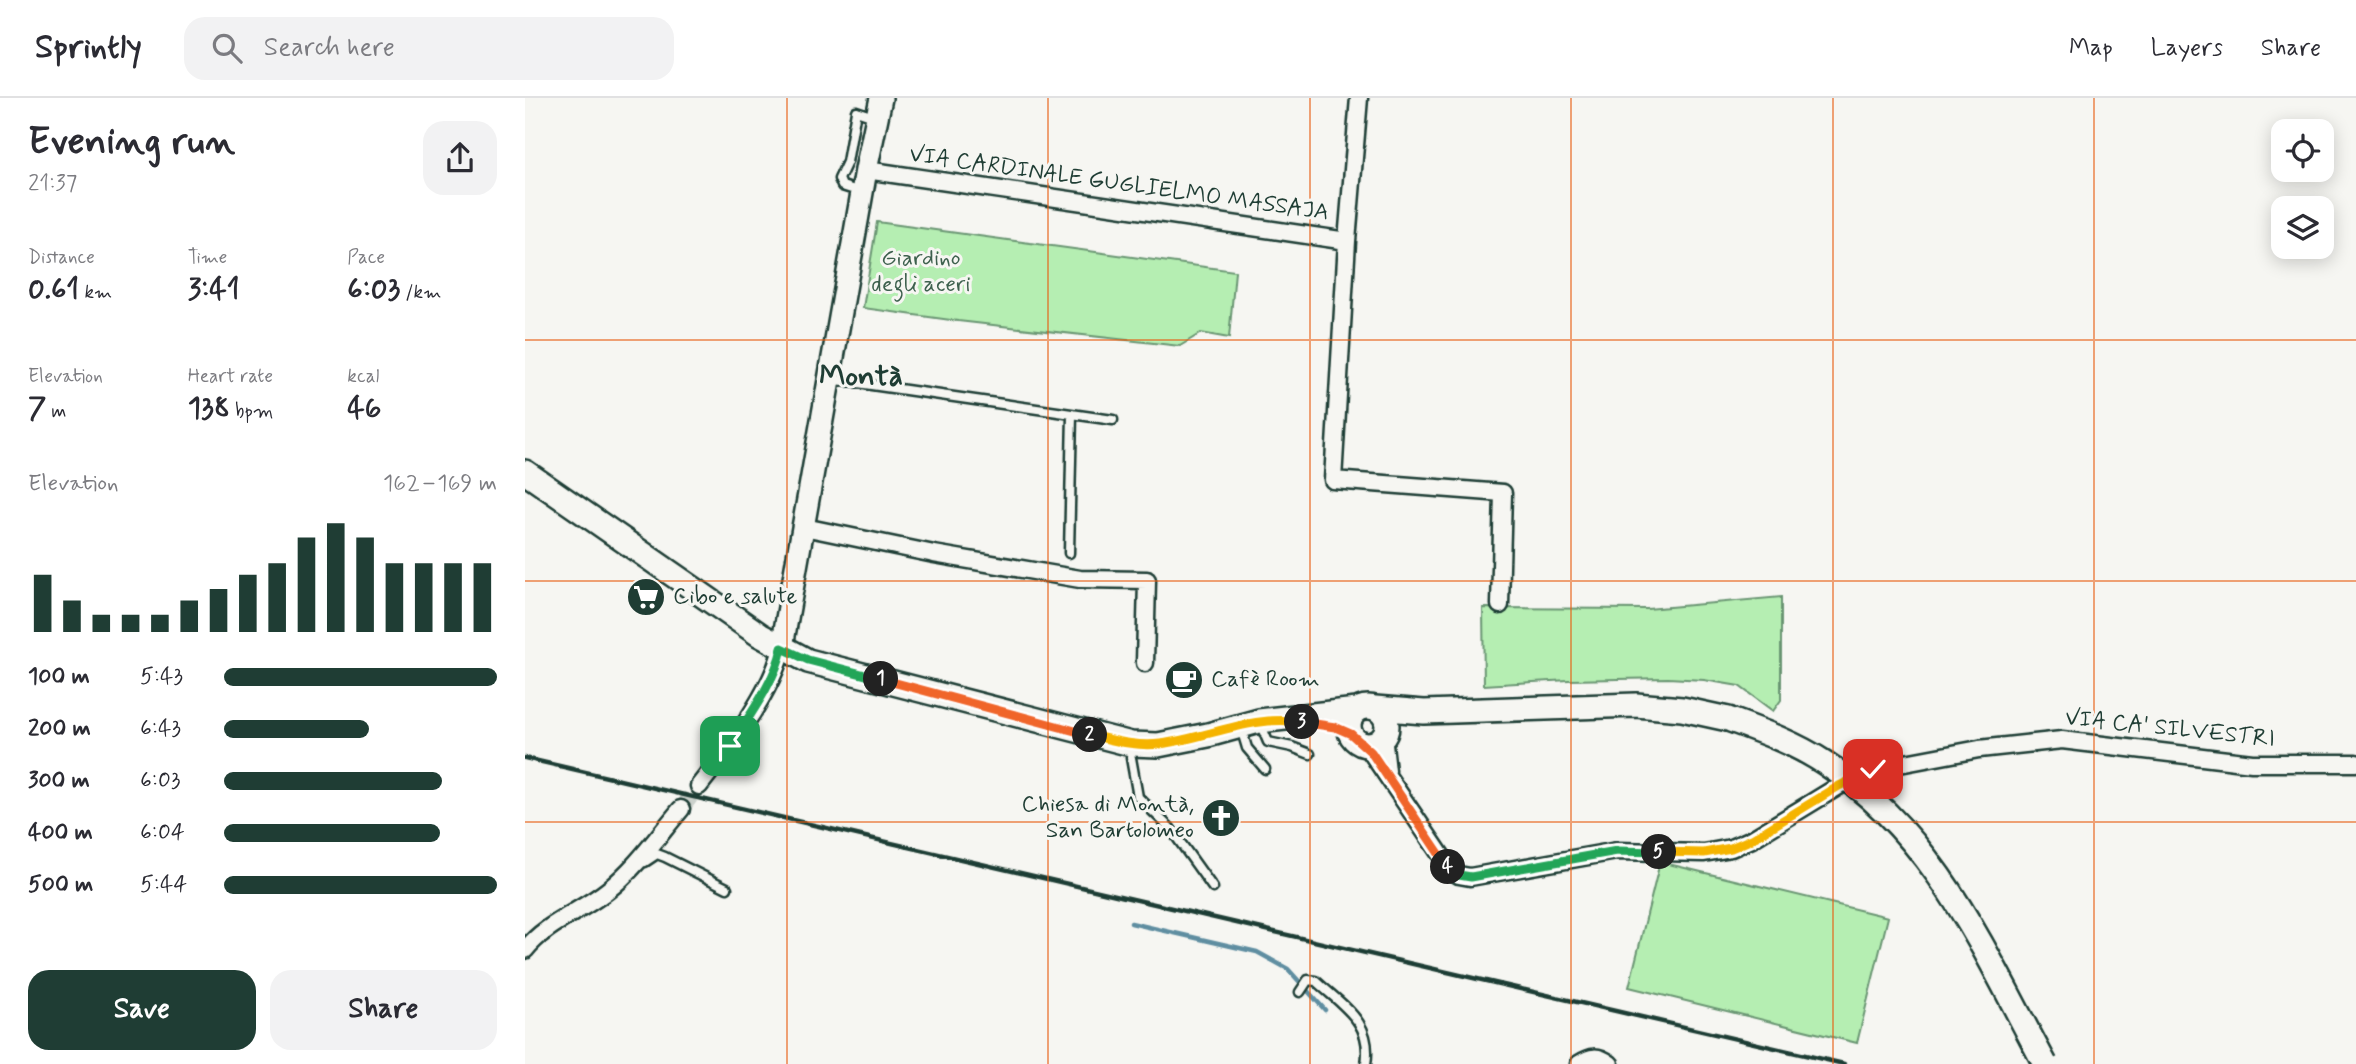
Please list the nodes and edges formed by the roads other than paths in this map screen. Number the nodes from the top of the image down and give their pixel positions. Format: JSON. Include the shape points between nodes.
{"nodes":[{"id":1,"x":1359,"y":98,"type":"edge"},
{"id":2,"x":879,"y":108,"type":"edge"},
{"id":3,"x":866,"y":170,"type":"junction"},
{"id":4,"x":863,"y":192,"type":"junction"},
{"id":5,"x":1347,"y":241,"type":"junction"},
{"id":6,"x":830,"y":379,"type":"junction"},
{"id":7,"x":1072,"y":414,"type":"junction"},
{"id":8,"x":1113,"y":420,"type":"dead end"},
{"id":9,"x":525,"y":472,"type":"edge"},
{"id":10,"x":804,"y":527,"type":"junction"},
{"id":11,"x":1069,"y":553,"type":"dead end"},
{"id":12,"x":1500,"y":605,"type":"dead end"},
{"id":13,"x":782,"y":648,"type":"junction"},
{"id":14,"x":1145,"y":663,"type":"dead end"},
{"id":15,"x":1366,"y":709,"type":"junction"},
{"id":16,"x":1424,"y":712,"type":"junction"},
{"id":17,"x":1283,"y":718,"type":"junction"},
{"id":18,"x":1250,"y":723,"type":"junction"},
{"id":19,"x":1371,"y":736,"type":"junction"},
{"id":20,"x":1310,"y":754,"type":"dead end"},
{"id":21,"x":1131,"y":758,"type":"dead end"},
{"id":22,"x":2356,"y":763,"type":"edge"},
{"id":23,"x":1265,"y":769,"type":"dead end"},
{"id":24,"x":699,"y":786,"type":"tunnel mouth"},
{"id":25,"x":681,"y":809,"type":"tunnel mouth"},
{"id":26,"x":727,"y":888,"type":"dead end"},
{"id":27,"x":1213,"y":888,"type":"dead end"},
{"id":28,"x":592,"y":901,"type":"junction"},
{"id":29,"x":525,"y":950,"type":"edge"},
{"id":30,"x":1300,"y":992,"type":"dead end"},
{"id":31,"x":1366,"y":1064,"type":"edge"},
{"id":32,"x":1579,"y":1064,"type":"edge"},
{"id":33,"x":1610,"y":1064,"type":"edge"},
{"id":34,"x":2045,"y":1064,"type":"edge"}],
"edges":[{"from":1,"to":5,"type":"street","name":"VIA CARDINALE GUGLIELMO MASSAJA"},
{"from":2,"to":3,"type":"street"},
{"from":2,"to":4,"type":"lane","via":[[856,111],[839,179],[842,186]]},
{"from":3,"to":4,"type":"street"},
{"from":3,"to":5,"type":"street","name":"VIA CARDINALE GUGLIELMO MASSAJA"},
{"from":4,"to":6,"type":"street"},
{"from":5,"to":12,"type":"street","via":[[1335,383],[1333,480],[1503,493]]},
{"from":6,"to":7,"type":"lane"},
{"from":6,"to":10,"type":"street"},
{"from":7,"to":8,"type":"lane"},
{"from":7,"to":11,"type":"lane"},
{"from":9,"to":13,"type":"main road"},
{"from":10,"to":13,"type":"street"},
{"from":10,"to":14,"type":"street","via":[[1080,579],[1147,580]]},
{"from":13,"to":18,"type":"main road","via":[[808,660],[1121,743],[1158,745]]},
{"from":13,"to":24,"type":"street","via":[[756,705]]},
{"from":15,"to":16,"type":"main road"},
{"from":15,"to":17,"type":"main road"},
{"from":15,"to":19,"type":"main road","via":[[1384,717]]},
{"from":15,"to":19,"type":"main road","via":[[1349,723]]},
{"from":16,"to":19,"type":"main road"},
{"from":16,"to":34,"type":"main road","bridge":true,"via":[[1636,705],[1682,709],[1728,719],[1823,761],[1862,788],[1930,861],[1959,904]]},
{"from":17,"to":18,"type":"main road"},
{"from":17,"to":19,"type":"main road"},
{"from":18,"to":20,"type":"lane","via":[[1268,742]]},
{"from":18,"to":23,"type":"lane","via":[[1247,748]]},
{"from":19,"to":22,"type":"street","name":"VIA CA' SILVESTRI","via":[[1371,752],[1443,860],[1459,875],[1471,877],[1617,851],[1704,853],[1731,848],[1873,769],[1979,749],[2062,740],[2252,763]]},
{"from":21,"to":27,"type":"lane","via":[[1138,797],[1170,828]]},
{"from":25,"to":28,"type":"street","via":[[624,875]]},
{"from":26,"to":28,"type":"lane","via":[[657,854],[600,902]]},
{"from":28,"to":29,"type":"street","via":[[543,932]]},
{"from":30,"to":31,"type":"lane","via":[[1308,980],[1316,981],[1355,1017],[1366,1034]]},
{"from":32,"to":33,"type":"street","via":[[1595,1056]]}]}
